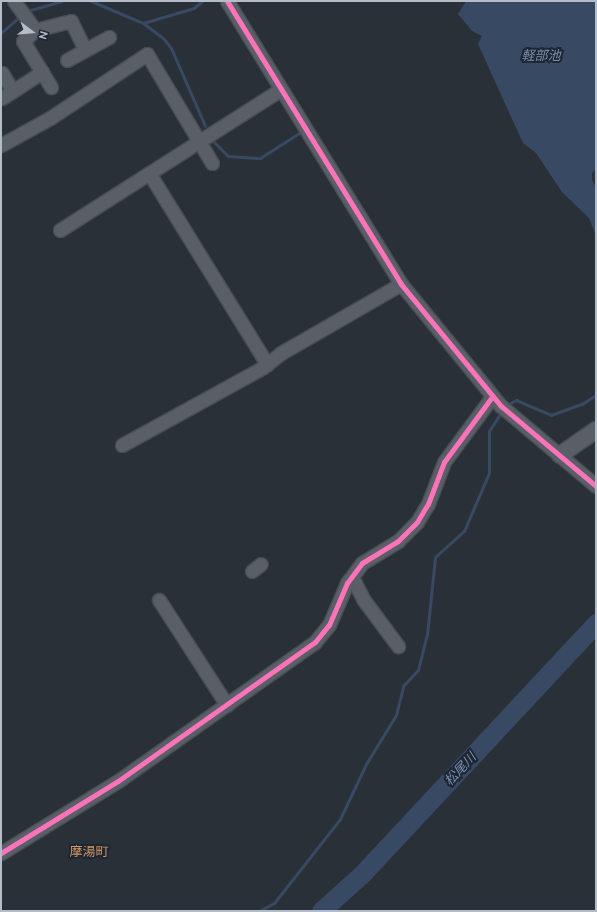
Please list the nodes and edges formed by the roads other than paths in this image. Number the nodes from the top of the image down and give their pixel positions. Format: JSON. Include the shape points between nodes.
{"nodes":[{"id":1,"x":14,"y":1,"type":"edge"},
{"id":2,"x":227,"y":1,"type":"edge"},
{"id":3,"x":35,"y":30,"type":"junction"},
{"id":4,"x":109,"y":37,"type":"dead end"},
{"id":5,"x":85,"y":50,"type":"junction"},
{"id":6,"x":67,"y":60,"type":"dead end"},
{"id":7,"x":42,"y":72,"type":"junction"},
{"id":8,"x":2,"y":73,"type":"dead end"},
{"id":9,"x":51,"y":87,"type":"dead end"},
{"id":10,"x":281,"y":88,"type":"junction"},
{"id":11,"x":14,"y":91,"type":"junction"},
{"id":12,"x":2,"y":98,"type":"edge"},
{"id":13,"x":198,"y":141,"type":"junction"},
{"id":14,"x":1,"y":145,"type":"edge"},
{"id":15,"x":212,"y":163,"type":"dead end"},
{"id":16,"x":149,"y":172,"type":"junction"},
{"id":17,"x":60,"y":230,"type":"dead end"},
{"id":18,"x":401,"y":284,"type":"junction"},
{"id":19,"x":267,"y":364,"type":"junction"},
{"id":20,"x":499,"y":405,"type":"junction"},
{"id":21,"x":596,"y":430,"type":"edge"},
{"id":22,"x":122,"y":445,"type":"dead end"},
{"id":23,"x":560,"y":455,"type":"junction"},
{"id":24,"x":596,"y":486,"type":"edge"},
{"id":25,"x":352,"y":577,"type":"junction"},
{"id":26,"x":159,"y":600,"type":"dead end"},
{"id":27,"x":398,"y":646,"type":"dead end"},
{"id":28,"x":227,"y":706,"type":"junction"},
{"id":29,"x":1,"y":853,"type":"edge"}],
"edges":[{"from":1,"to":3,"type":"street"},
{"from":2,"to":10,"type":"street"},
{"from":3,"to":5,"type":"street","via":[[71,21]]},
{"from":3,"to":7,"type":"street","via":[[23,41]]},
{"from":4,"to":5,"type":"street"},
{"from":5,"to":6,"type":"street"},
{"from":7,"to":9,"type":"street"},
{"from":7,"to":11,"type":"street"},
{"from":8,"to":11,"type":"street"},
{"from":10,"to":13,"type":"street"},
{"from":10,"to":18,"type":"street"},
{"from":11,"to":12,"type":"street"},
{"from":13,"to":14,"type":"street","via":[[147,54],[50,118]]},
{"from":13,"to":15,"type":"street"},
{"from":13,"to":16,"type":"street"},
{"from":16,"to":17,"type":"street"},
{"from":16,"to":19,"type":"street"},
{"from":18,"to":19,"type":"street","via":[[281,353]]},
{"from":18,"to":20,"type":"street"},
{"from":19,"to":22,"type":"street"},
{"from":20,"to":23,"type":"street"},
{"from":20,"to":25,"type":"street","via":[[444,462],[428,504],[417,522],[398,541],[362,563]]},
{"from":21,"to":23,"type":"street"},
{"from":23,"to":24,"type":"street"},
{"from":25,"to":27,"type":"street","via":[[363,599],[392,628]]},
{"from":25,"to":28,"type":"street","via":[[337,602],[329,625],[315,642]]},
{"from":26,"to":28,"type":"street"},
{"from":28,"to":29,"type":"street","via":[[118,781]]}]}
